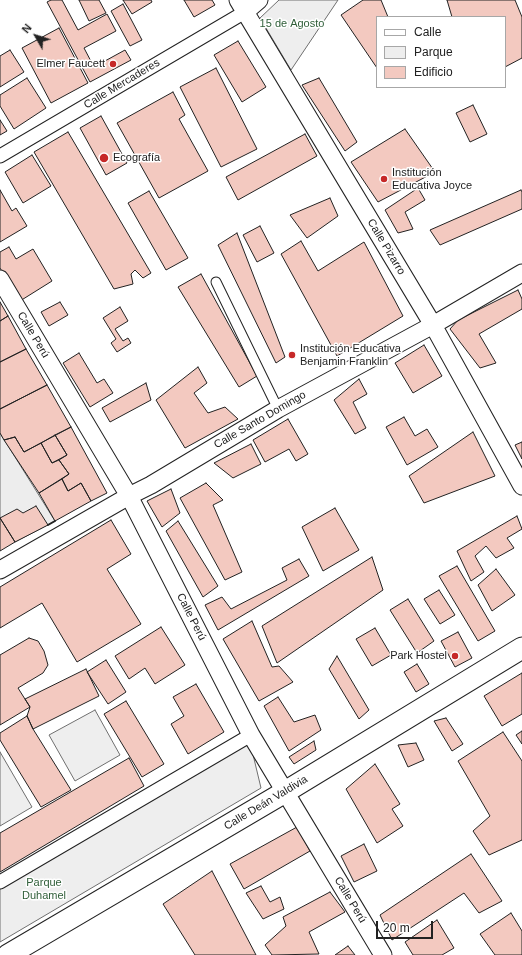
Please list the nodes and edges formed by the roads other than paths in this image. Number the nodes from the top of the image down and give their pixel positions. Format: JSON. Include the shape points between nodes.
{"nodes":[{"id":1,"x":259,"y":0,"type":"edge"},
{"id":2,"x":241,"y":6,"type":"edge"},
{"id":3,"x":0,"y":156,"type":"edge"},
{"id":4,"x":522,"y":273,"type":"edge"},
{"id":5,"x":0,"y":279,"type":"edge"},
{"id":6,"x":216,"y":282,"type":"dead end"},
{"id":7,"x":433,"y":325,"type":"junction"},
{"id":8,"x":278,"y":409,"type":"junction"},
{"id":9,"x":522,"y":486,"type":"edge"},
{"id":10,"x":129,"y":496,"type":"junction"},
{"id":11,"x":0,"y":570,"type":"edge"},
{"id":12,"x":522,"y":648,"type":"edge"},
{"id":13,"x":251,"y":735,"type":"junction"},
{"id":14,"x":285,"y":792,"type":"junction"},
{"id":15,"x":0,"y":882,"type":"edge"},
{"id":16,"x":8,"y":955,"type":"edge"},
{"id":17,"x":383,"y":955,"type":"edge"}],
"edges":[{"from":1,"to":2,"type":"street"},
{"from":2,"to":3,"type":"street","name":"Calle Mercaderes"},
{"from":2,"to":7,"type":"street","name":"Calle Pizarro"},
{"from":4,"to":7,"type":"street","name":"Calle Santo Domingo"},
{"from":5,"to":10,"type":"street","name":"Calle Perú"},
{"from":6,"to":8,"type":"lane"},
{"from":7,"to":8,"type":"street","name":"Calle Santo Domingo"},
{"from":7,"to":9,"type":"street","name":"Calle Pizarro"},
{"from":8,"to":10,"type":"street","name":"Calle Santo Domingo"},
{"from":10,"to":11,"type":"street","name":"Calle Santo Domingo"},
{"from":10,"to":13,"type":"street","name":"Calle Perú"},
{"from":12,"to":14,"type":"street","name":"Calle Deán Valdivia"},
{"from":13,"to":14,"type":"street","name":"Calle Perú"},
{"from":13,"to":15,"type":"street"},
{"from":14,"to":16,"type":"street","name":"Calle Deán Valdivia"},
{"from":14,"to":17,"type":"street","name":"Calle Perú"}]}
